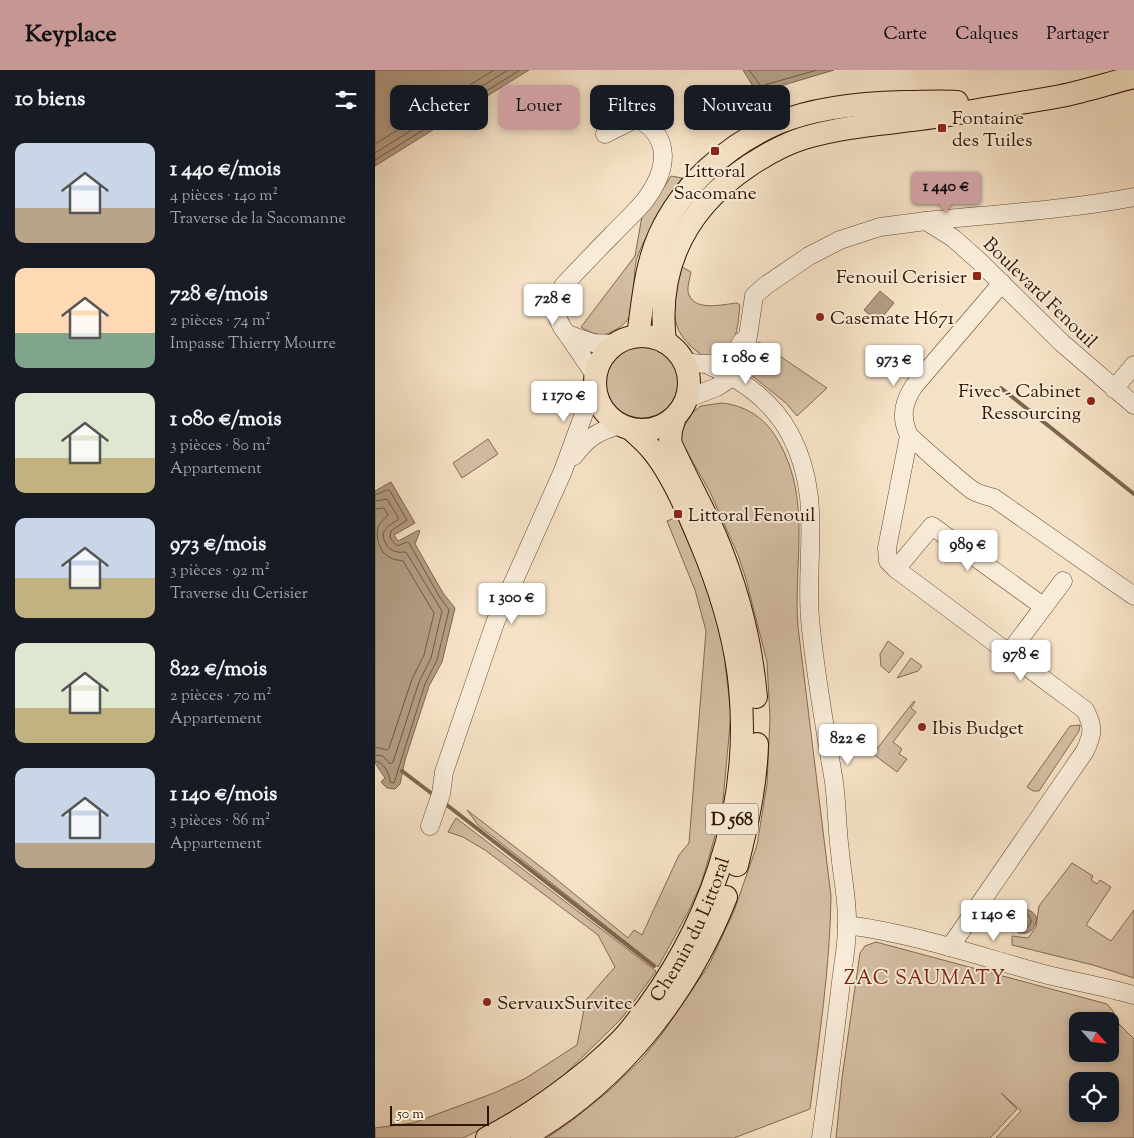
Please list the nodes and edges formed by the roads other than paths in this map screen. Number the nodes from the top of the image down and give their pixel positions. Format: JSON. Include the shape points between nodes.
{"nodes":[{"id":1,"x":1134,"y":71,"type":"edge"},
{"id":2,"x":1134,"y":77,"type":"edge"},
{"id":3,"x":1107,"y":84,"type":"junction"},
{"id":4,"x":994,"y":106,"type":"junction"},
{"id":5,"x":605,"y":134,"type":"dead end"},
{"id":6,"x":1134,"y":197,"type":"edge"},
{"id":7,"x":926,"y":221,"type":"junction"},
{"id":8,"x":1002,"y":283,"type":"junction"},
{"id":9,"x":748,"y":326,"type":"junction"},
{"id":10,"x":567,"y":334,"type":"junction"},
{"id":11,"x":638,"y":336,"type":"junction"},
{"id":12,"x":665,"y":342,"type":"junction"},
{"id":13,"x":615,"y":344,"type":"junction"},
{"id":14,"x":685,"y":362,"type":"junction"},
{"id":15,"x":1134,"y":365,"type":"edge"},
{"id":16,"x":710,"y":366,"type":"junction"},
{"id":17,"x":732,"y":377,"type":"junction"},
{"id":18,"x":595,"y":380,"type":"junction"},
{"id":19,"x":717,"y":388,"type":"junction"},
{"id":20,"x":1115,"y":389,"type":"junction"},
{"id":21,"x":1134,"y":406,"type":"edge"},
{"id":22,"x":681,"y":408,"type":"junction"},
{"id":23,"x":774,"y":411,"type":"junction"},
{"id":24,"x":625,"y":427,"type":"junction"},
{"id":25,"x":909,"y":436,"type":"junction"},
{"id":26,"x":563,"y":471,"type":"junction"},
{"id":27,"x":896,"y":569,"type":"junction"},
{"id":28,"x":1063,"y":581,"type":"dead end"},
{"id":29,"x":1132,"y":591,"type":"edge"},
{"id":30,"x":1044,"y":607,"type":"junction"},
{"id":31,"x":1009,"y":653,"type":"junction"},
{"id":32,"x":425,"y":824,"type":"dead end"},
{"id":33,"x":847,"y":925,"type":"junction"},
{"id":34,"x":950,"y":946,"type":"junction"},
{"id":35,"x":1134,"y":995,"type":"edge"},
{"id":36,"x":487,"y":1138,"type":"edge"},
{"id":37,"x":522,"y":1138,"type":"edge"},
{"id":38,"x":821,"y":1138,"type":"edge"}],
"edges":[{"from":1,"to":3,"type":"main road"},
{"from":2,"to":3,"type":"main road"},
{"from":3,"to":4,"type":"main road","via":[[1061,96]]},
{"from":4,"to":11,"type":"main road","via":[[947,101],[842,107],[777,124],[736,147],[698,178],[669,218],[644,287]]},
{"from":4,"to":12,"type":"main road","via":[[841,129],[805,138],[785,145],[739,173],[699,211],[670,264],[662,318]]},
{"from":5,"to":10,"type":"street","via":[[637,118],[649,124],[657,134],[663,146],[664,162],[646,198],[558,292],[555,312]]},
{"from":6,"to":7,"type":"street"},
{"from":7,"to":8,"type":"street","name":"Boulevard Fenouil","via":[[953,238]]},
{"from":7,"to":9,"type":"street","via":[[880,227],[840,240],[809,256],[754,296]]},
{"from":8,"to":20,"type":"street","name":"Boulevard Fenouil","via":[[1062,343]]},
{"from":8,"to":25,"type":"street","via":[[907,396],[903,420]]},
{"from":9,"to":16,"type":"street","via":[[735,353],[726,361]]},
{"from":9,"to":17,"type":"street","via":[[746,348]]},
{"from":10,"to":13,"type":"street","via":[[593,343]]},
{"from":10,"to":18,"type":"street"},
{"from":11,"to":12,"type":"main road"},
{"from":11,"to":13,"type":"main road"},
{"from":12,"to":14,"type":"main road"},
{"from":13,"to":18,"type":"main road","via":[[602,357]]},
{"from":14,"to":16,"type":"street"},
{"from":14,"to":22,"type":"main road","via":[[689,380]]},
{"from":15,"to":20,"type":"street"},
{"from":16,"to":17,"type":"street"},
{"from":17,"to":19,"type":"street"},
{"from":17,"to":23,"type":"street","via":[[764,399]]},
{"from":18,"to":24,"type":"main road","via":[[598,402],[607,416]]},
{"from":18,"to":26,"type":"street"},
{"from":19,"to":22,"type":"street"},
{"from":19,"to":23,"type":"street","via":[[745,396]]},
{"from":20,"to":21,"type":"street","name":"Boulevard Fenouil"},
{"from":22,"to":24,"type":"main road","via":[[662,426],[647,430]]},
{"from":22,"to":37,"type":"main road","name":"Chemin du Littoral","number":"D 568","via":[[671,430],[670,442],[734,583],[751,654],[757,746],[745,834],[737,866],[713,928],[661,1016],[641,1041],[590,1089],[562,1113]]},
{"from":23,"to":33,"type":"street","via":[[790,433],[799,456],[811,506],[809,605],[834,785]]},
{"from":24,"to":26,"type":"street","via":[[597,433],[584,442]]},
{"from":24,"to":36,"type":"main road","name":"Chemin du Littoral","number":"D 568","via":[[652,450],[669,475],[721,593],[741,694],[742,737],[735,802],[722,862],[700,919],[686,948],[629,1031],[553,1099]]},
{"from":25,"to":27,"type":"street","via":[[887,548],[888,561]]},
{"from":25,"to":29,"type":"street","via":[[973,490],[994,498]]},
{"from":26,"to":32,"type":"street","via":[[495,622]]},
{"from":27,"to":30,"type":"street","via":[[932,526]]},
{"from":27,"to":31,"type":"street"},
{"from":28,"to":30,"type":"street"},
{"from":30,"to":31,"type":"street"},
{"from":31,"to":34,"type":"street","via":[[1085,710],[1091,722],[1091,738],[1085,752]]},
{"from":33,"to":34,"type":"street"},
{"from":33,"to":38,"type":"street"},
{"from":34,"to":35,"type":"street"}]}
